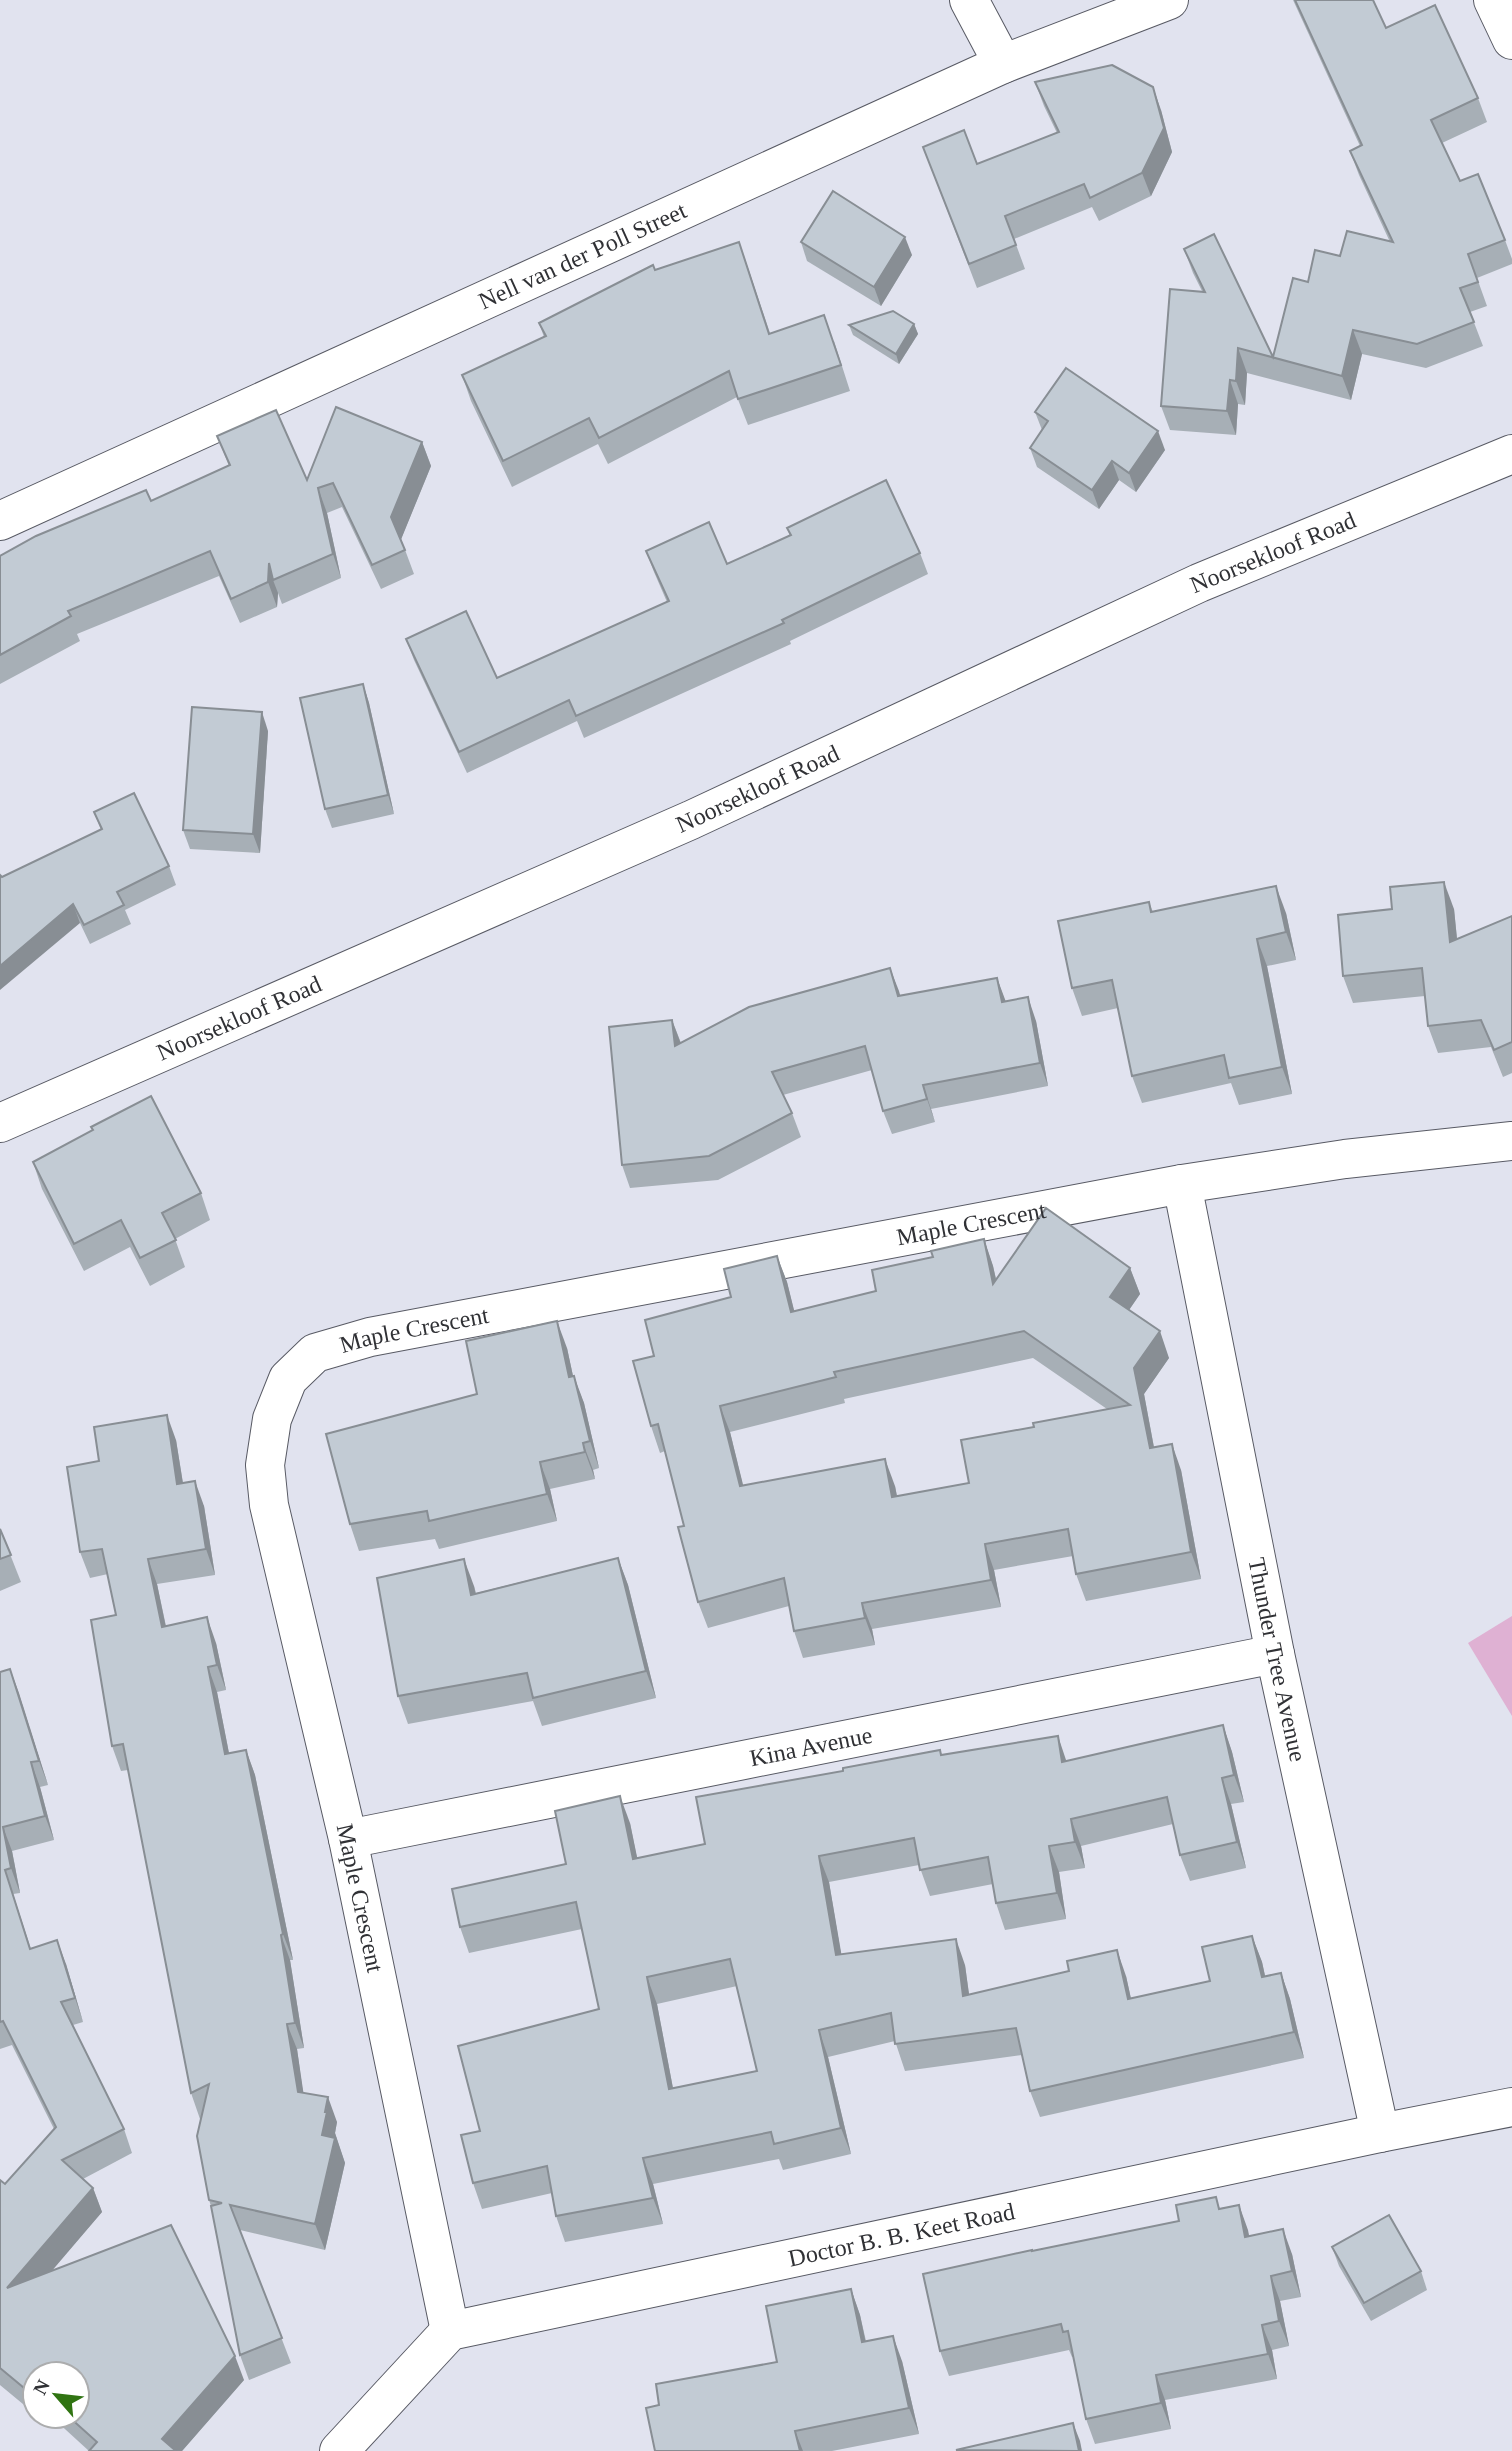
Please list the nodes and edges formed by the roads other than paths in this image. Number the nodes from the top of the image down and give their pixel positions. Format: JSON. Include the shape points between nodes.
{"nodes":[{"id":1,"x":969,"y":0,"type":"edge"},
{"id":2,"x":1169,"y":0,"type":"edge"},
{"id":3,"x":1493,"y":0,"type":"edge"},
{"id":4,"x":1512,"y":40,"type":"edge"},
{"id":5,"x":1003,"y":64,"type":"junction"},
{"id":6,"x":1512,"y":454,"type":"edge"},
{"id":7,"x":0,"y":521,"type":"edge"},
{"id":8,"x":0,"y":1123,"type":"edge"},
{"id":9,"x":1512,"y":1141,"type":"edge"},
{"id":10,"x":1182,"y":1184,"type":"junction"},
{"id":11,"x":1275,"y":1654,"type":"junction"},
{"id":12,"x":348,"y":1839,"type":"junction"},
{"id":13,"x":1512,"y":2107,"type":"edge"},
{"id":14,"x":1380,"y":2133,"type":"junction"},
{"id":15,"x":450,"y":2331,"type":"junction"},
{"id":16,"x":339,"y":2451,"type":"edge"}],
"edges":[{"from":1,"to":5,"type":"street"},
{"from":2,"to":5,"type":"street","name":"Nell van der Poll Street"},
{"from":3,"to":4,"type":"street"},
{"from":5,"to":7,"type":"street","name":"Nell van der Poll Street"},
{"from":6,"to":8,"type":"street","name":"Noorsekloof Road","via":[[1199,583],[691,820]]},
{"from":9,"to":10,"type":"street","name":"Maple Crescent","via":[[1345,1159]]},
{"from":10,"to":11,"type":"street","name":"Thunder Tree Avenue"},
{"from":10,"to":12,"type":"street","name":"Maple Crescent","via":[[370,1337],[315,1353],[288,1380],[272,1419],[265,1465],[269,1505]]},
{"from":11,"to":12,"type":"street","name":"Kina Avenue"},
{"from":11,"to":14,"type":"street","name":"Thunder Tree Avenue"},
{"from":12,"to":15,"type":"street","name":"Maple Crescent"},
{"from":13,"to":14,"type":"street","name":"Doctor B. B. Keet Road"},
{"from":14,"to":15,"type":"street","name":"Doctor B. B. Keet Road"},
{"from":15,"to":16,"type":"street"}]}
